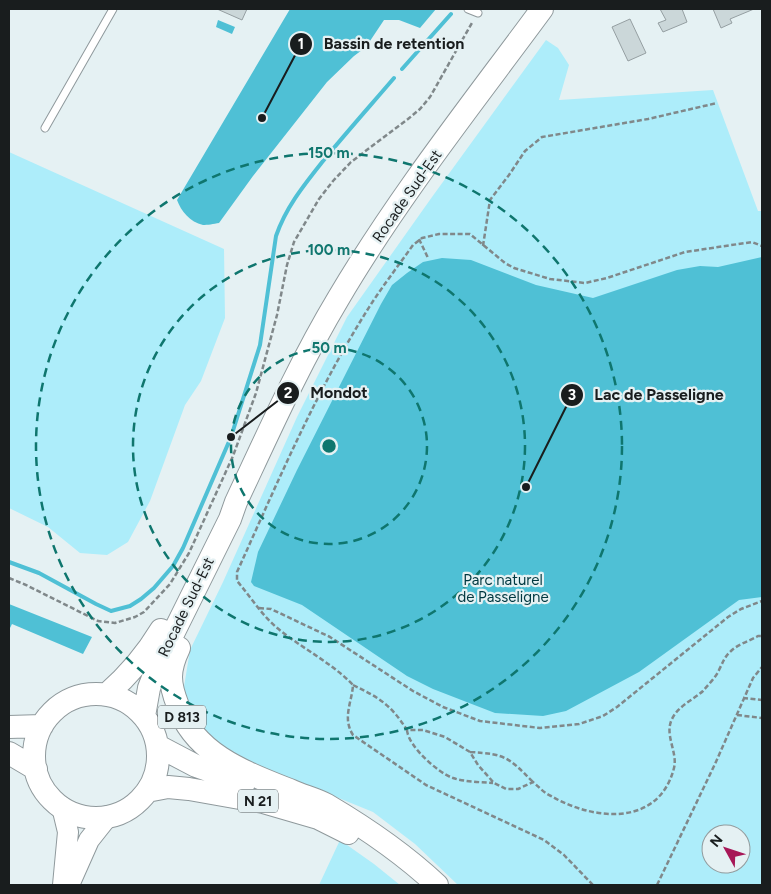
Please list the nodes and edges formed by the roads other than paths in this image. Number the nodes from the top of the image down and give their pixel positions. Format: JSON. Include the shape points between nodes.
{"nodes":[{"id":1,"x":113,"y":9,"type":"edge"},
{"id":2,"x":542,"y":9,"type":"edge"},
{"id":3,"x":45,"y":128,"type":"dead end"},
{"id":4,"x":236,"y":502,"type":"junction"},
{"id":5,"x":107,"y":694,"type":"junction"},
{"id":6,"x":144,"y":716,"type":"junction"},
{"id":7,"x":42,"y":726,"type":"junction"},
{"id":8,"x":9,"y":728,"type":"edge"},
{"id":9,"x":158,"y":746,"type":"junction"},
{"id":10,"x":9,"y":753,"type":"edge"},
{"id":11,"x":36,"y":769,"type":"junction"},
{"id":12,"x":147,"y":792,"type":"junction"},
{"id":13,"x":62,"y":807,"type":"junction"},
{"id":14,"x":108,"y":816,"type":"junction"},
{"id":15,"x":375,"y":835,"type":"junction"},
{"id":16,"x":63,"y":885,"type":"edge"},
{"id":17,"x":69,"y":885,"type":"edge"},
{"id":18,"x":421,"y":885,"type":"edge"},
{"id":19,"x":437,"y":885,"type":"edge"}],
"edges":[{"from":1,"to":3,"type":"lane"},
{"from":2,"to":4,"type":"main road","name":"Rocade Sud-Est","number":"D 813","via":[[405,196],[338,299],[286,396]]},
{"from":4,"to":5,"type":"main road","name":"Rocade Sud-Est","number":"D 813","via":[[149,651]]},
{"from":4,"to":6,"type":"main road","name":"Rocade Sud-Est","number":"D 813","via":[[157,667]]},
{"from":4,"to":15,"type":"main road","number":"D 813","via":[[235,527],[172,662],[170,680],[183,721],[214,754],[258,777],[325,804]]},
{"from":5,"to":6,"type":"main road","via":[[128,702]]},
{"from":5,"to":7,"type":"main road","via":[[88,694],[70,700],[54,711]]},
{"from":6,"to":9,"type":"main road"},
{"from":7,"to":8,"type":"main road"},
{"from":7,"to":11,"type":"main road","via":[[34,754]]},
{"from":9,"to":12,"type":"main road","via":[[158,762]]},
{"from":9,"to":15,"type":"main road","number":"N 21","via":[[196,766],[320,809]]},
{"from":10,"to":11,"type":"main road"},
{"from":11,"to":13,"type":"main road","via":[[41,784]]},
{"from":12,"to":14,"type":"main road","via":[[123,811]]},
{"from":12,"to":18,"type":"main road","number":"N 21","via":[[168,787],[189,789],[263,802],[318,818],[364,841]]},
{"from":13,"to":14,"type":"main road","via":[[76,814]]},
{"from":13,"to":16,"type":"street","via":[[68,832]]},
{"from":14,"to":17,"type":"street","via":[[89,840]]},
{"from":15,"to":19,"type":"main road","number":"N 21","via":[[413,862]]}]}
